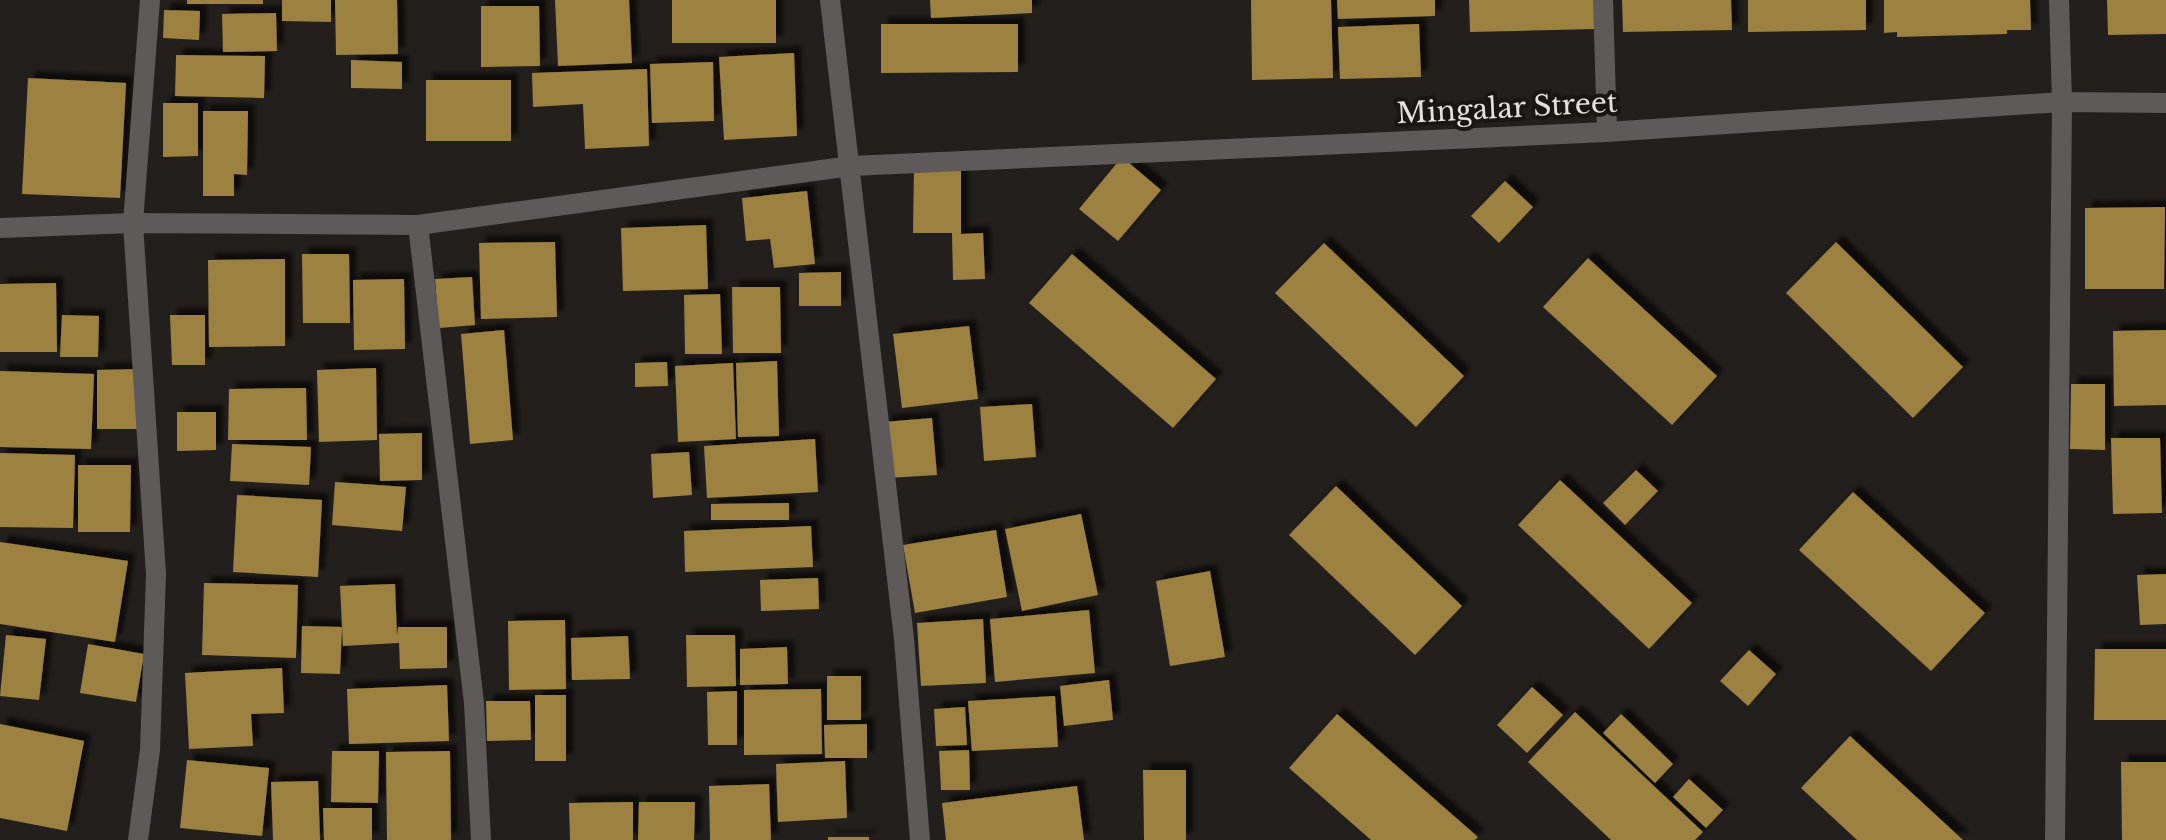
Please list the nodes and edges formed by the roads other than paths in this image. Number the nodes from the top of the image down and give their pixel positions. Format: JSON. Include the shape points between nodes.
{"nodes":[{"id":1,"x":150,"y":0,"type":"edge"},
{"id":2,"x":830,"y":0,"type":"edge"},
{"id":3,"x":1603,"y":0,"type":"edge"},
{"id":4,"x":2059,"y":0,"type":"edge"},
{"id":5,"x":2062,"y":102,"type":"junction"},
{"id":6,"x":2166,"y":103,"type":"edge"},
{"id":7,"x":1607,"y":132,"type":"junction"},
{"id":8,"x":851,"y":166,"type":"junction"},
{"id":9,"x":133,"y":223,"type":"junction"},
{"id":10,"x":418,"y":225,"type":"junction"},
{"id":11,"x":0,"y":228,"type":"edge"},
{"id":12,"x":138,"y":840,"type":"edge"},
{"id":13,"x":481,"y":840,"type":"edge"},
{"id":14,"x":920,"y":840,"type":"edge"},
{"id":15,"x":2055,"y":840,"type":"edge"}],
"edges":[{"from":1,"to":9,"type":"street"},
{"from":2,"to":8,"type":"street"},
{"from":3,"to":7,"type":"street"},
{"from":4,"to":5,"type":"street"},
{"from":5,"to":6,"type":"street","name":"Mingalar Street"},
{"from":5,"to":7,"type":"street","name":"Mingalar Street"},
{"from":5,"to":15,"type":"street"},
{"from":7,"to":8,"type":"street","name":"Mingalar Street"},
{"from":8,"to":10,"type":"street","name":"Mingalar Street"},
{"from":8,"to":14,"type":"street","via":[[904,639]]},
{"from":9,"to":10,"type":"street","name":"Mingalar Street"},
{"from":9,"to":11,"type":"street","name":"Mingalar Street"},
{"from":9,"to":12,"type":"street","via":[[156,574],[150,750]]},
{"from":10,"to":13,"type":"street","via":[[474,703]]}]}
